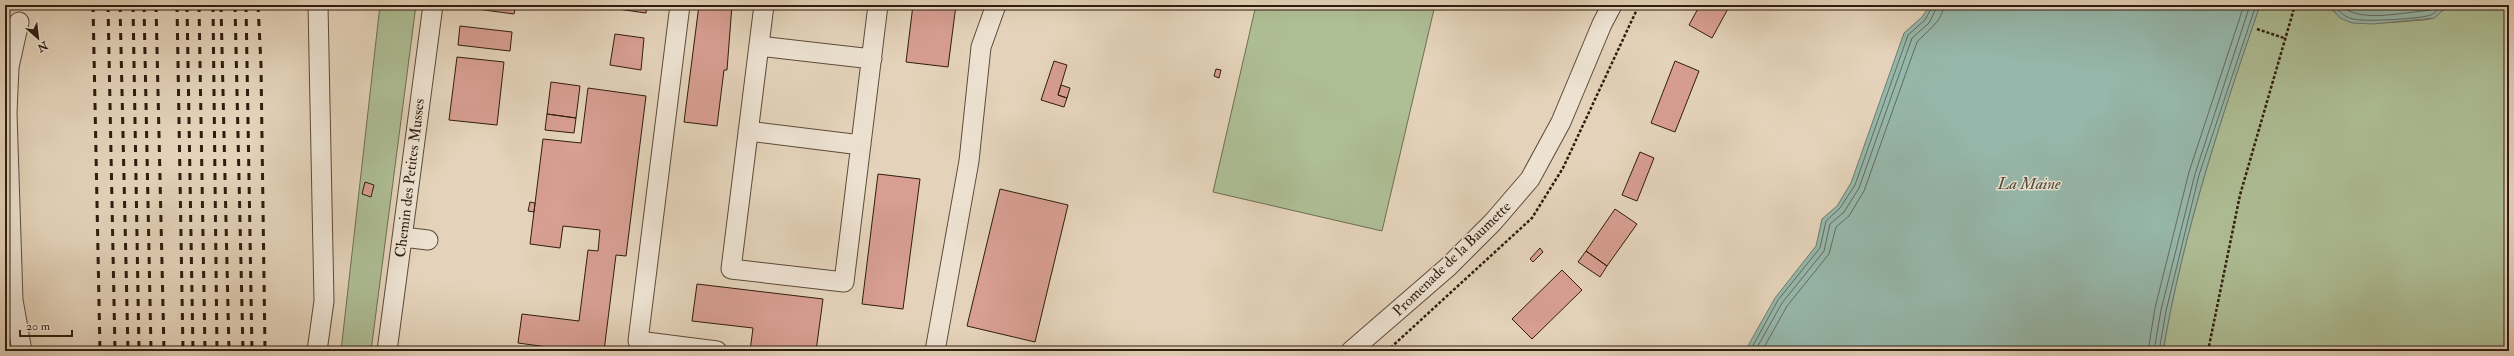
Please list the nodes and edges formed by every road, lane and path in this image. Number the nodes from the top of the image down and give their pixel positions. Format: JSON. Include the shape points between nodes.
{"nodes":[{"id":1,"x":318,"y":5,"type":"edge"},
{"id":2,"x":433,"y":5,"type":"edge"},
{"id":3,"x":680,"y":5,"type":"edge"},
{"id":4,"x":764,"y":5,"type":"edge"},
{"id":5,"x":878,"y":5,"type":"edge"},
{"id":6,"x":996,"y":5,"type":"edge"},
{"id":7,"x":1612,"y":5,"type":"edge"},
{"id":8,"x":2295,"y":5,"type":"edge"},
{"id":9,"x":19,"y":22,"type":"dead end"},
{"id":10,"x":2257,"y":29,"type":"dead end"},
{"id":11,"x":2284,"y":38,"type":"junction"},
{"id":12,"x":759,"y":46,"type":"junction"},
{"id":13,"x":872,"y":59,"type":"junction"},
{"id":14,"x":748,"y":131,"type":"junction"},
{"id":15,"x":861,"y":145,"type":"junction"},
{"id":16,"x":8,"y":211,"type":"edge"},
{"id":17,"x":403,"y":237,"type":"junction"},
{"id":18,"x":428,"y":240,"type":"dead end"},
{"id":19,"x":22,"y":351,"type":"edge"},
{"id":20,"x":317,"y":351,"type":"edge"},
{"id":21,"x":387,"y":351,"type":"edge"},
{"id":22,"x":717,"y":351,"type":"edge"},
{"id":23,"x":935,"y":351,"type":"edge"},
{"id":24,"x":1351,"y":351,"type":"edge"},
{"id":25,"x":2208,"y":351,"type":"edge"}],
"edges":[{"from":1,"to":20,"type":"street","via":[[324,301]]},
{"from":2,"to":17,"type":"street","name":"Chemin des Petites Musses"},
{"from":3,"to":22,"type":"street","via":[[638,341]]},
{"from":4,"to":12,"type":"street"},
{"from":5,"to":13,"type":"street"},
{"from":6,"to":23,"type":"street","via":[[982,47],[969,161]]},
{"from":7,"to":24,"type":"street","name":"Promenade de la Baumette","via":[[1561,122],[1530,179],[1494,222]]},
{"from":8,"to":11,"type":"path"},
{"from":9,"to":16,"type":"street","via":[[9,67],[6,114]]},
{"from":10,"to":11,"type":"path"},
{"from":11,"to":25,"type":"path","via":[[2240,195]]},
{"from":12,"to":13,"type":"street"},
{"from":12,"to":14,"type":"street"},
{"from":13,"to":15,"type":"street"},
{"from":14,"to":15,"type":"street"},
{"from":14,"to":15,"type":"street","via":[[731,269],[844,282]]},
{"from":16,"to":19,"type":"street","via":[[13,300]]},
{"from":17,"to":18,"type":"street"},
{"from":17,"to":21,"type":"street","name":"Chemin des Petites Musses"}]}
